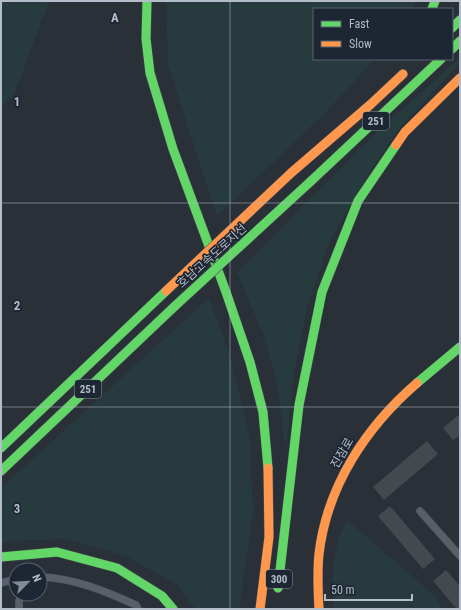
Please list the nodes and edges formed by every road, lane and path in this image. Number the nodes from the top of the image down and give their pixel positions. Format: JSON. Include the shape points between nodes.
{"nodes":[{"id":1,"x":147,"y":1,"type":"edge"},
{"id":2,"x":440,"y":60,"type":"edge"},
{"id":3,"x":398,"y":65,"type":"dead end"},
{"id":4,"x":408,"y":69,"type":"dead end"},
{"id":5,"x":460,"y":78,"type":"edge"},
{"id":6,"x":371,"y":104,"type":"junction"},
{"id":7,"x":217,"y":233,"type":"dead end"},
{"id":8,"x":230,"y":270,"type":"dead end"},
{"id":9,"x":460,"y":347,"type":"edge"},
{"id":10,"x":1,"y":448,"type":"edge"},
{"id":11,"x":1,"y":471,"type":"edge"},
{"id":12,"x":280,"y":486,"type":"dead end"},
{"id":13,"x":420,"y":511,"type":"dead end"},
{"id":14,"x":283,"y":549,"type":"junction"},
{"id":15,"x":460,"y":556,"type":"edge"},
{"id":16,"x":1,"y":557,"type":"edge"},
{"id":17,"x":48,"y":578,"type":"edge"},
{"id":18,"x":277,"y":594,"type":"dead end"},
{"id":19,"x":138,"y":609,"type":"edge"},
{"id":20,"x":173,"y":609,"type":"edge"},
{"id":21,"x":260,"y":609,"type":"edge"},
{"id":22,"x":319,"y":609,"type":"edge"}],
"edges":[{"from":1,"to":21,"type":"main road","via":[[146,39],[150,73],[174,149],[250,362],[263,412],[268,461],[269,536]]},
{"from":2,"to":11,"type":"main road","name":"호남고속도로지선","number":"251","bridge":true},
{"from":3,"to":6,"type":"main road"},
{"from":4,"to":6,"type":"main road","name":"호남고속도로지선","number":"251"},
{"from":5,"to":14,"type":"main road","via":[[405,132],[358,202],[322,292],[299,405]]},
{"from":6,"to":10,"type":"main road","name":"호남고속도로지선","number":"251","bridge":true,"via":[[291,173]]},
{"from":7,"to":8,"type":"main road"},
{"from":9,"to":22,"type":"main road","name":"진잠로","via":[[391,407],[361,443],[338,484],[321,542],[318,570]]},
{"from":12,"to":14,"type":"main road"},
{"from":13,"to":15,"type":"lane"},
{"from":14,"to":18,"type":"main road","number":"300"},
{"from":16,"to":20,"type":"main road","via":[[57,552],[117,568],[162,596]]},
{"from":17,"to":19,"type":"lane","via":[[75,582],[104,591],[136,604]]}]}
